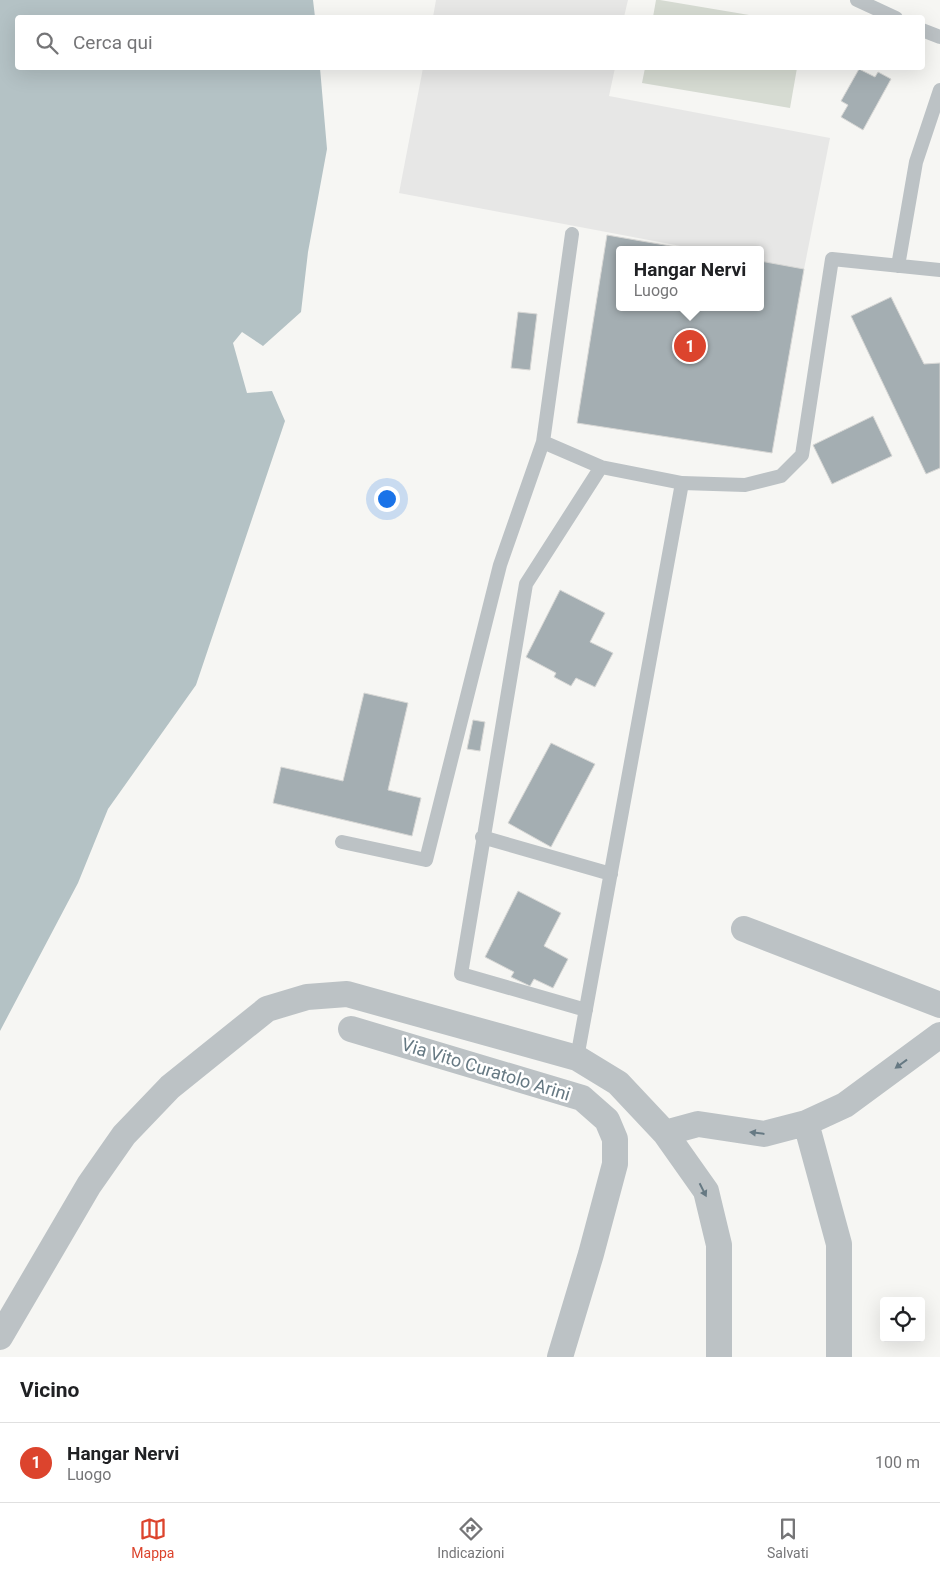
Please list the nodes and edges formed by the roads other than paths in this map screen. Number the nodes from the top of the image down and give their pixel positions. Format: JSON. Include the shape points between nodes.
{"nodes":[{"id":1,"x":856,"y":0,"type":"edge"},
{"id":2,"x":889,"y":15,"type":"edge"},
{"id":3,"x":925,"y":31,"type":"edge"},
{"id":4,"x":940,"y":37,"type":"edge"},
{"id":5,"x":940,"y":90,"type":"edge"},
{"id":6,"x":572,"y":234,"type":"dead end"},
{"id":7,"x":898,"y":266,"type":"junction"},
{"id":8,"x":940,"y":270,"type":"edge"},
{"id":9,"x":543,"y":442,"type":"junction"},
{"id":10,"x":601,"y":467,"type":"junction"},
{"id":11,"x":682,"y":483,"type":"junction"},
{"id":12,"x":482,"y":837,"type":"junction"},
{"id":13,"x":342,"y":842,"type":"dead end"},
{"id":14,"x":610,"y":874,"type":"junction"},
{"id":15,"x":744,"y":928,"type":"dead end"},
{"id":16,"x":940,"y":1005,"type":"edge"},
{"id":17,"x":586,"y":1010,"type":"junction"},
{"id":18,"x":351,"y":1029,"type":"dead end"},
{"id":19,"x":940,"y":1035,"type":"edge"},
{"id":20,"x":577,"y":1058,"type":"junction"},
{"id":21,"x":806,"y":1124,"type":"junction"},
{"id":22,"x":665,"y":1132,"type":"junction"},
{"id":23,"x":0,"y":1337,"type":"edge"},
{"id":24,"x":560,"y":1357,"type":"edge"},
{"id":25,"x":719,"y":1357,"type":"edge"},
{"id":26,"x":839,"y":1357,"type":"edge"}],
"edges":[{"from":1,"to":2,"type":"lane"},
{"from":3,"to":4,"type":"lane"},
{"from":5,"to":7,"type":"lane","via":[[916,162]]},
{"from":6,"to":9,"type":"lane"},
{"from":7,"to":8,"type":"lane"},
{"from":7,"to":11,"type":"lane","via":[[832,259],[802,455],[781,476],[744,484]]},
{"from":9,"to":10,"type":"lane"},
{"from":9,"to":13,"type":"lane","via":[[500,566],[426,860]]},
{"from":10,"to":11,"type":"lane"},
{"from":10,"to":12,"type":"lane","via":[[526,584]]},
{"from":11,"to":14,"type":"lane"},
{"from":12,"to":14,"type":"lane"},
{"from":12,"to":17,"type":"lane","via":[[461,974]]},
{"from":14,"to":17,"type":"lane"},
{"from":15,"to":16,"type":"street"},
{"from":17,"to":20,"type":"lane"},
{"from":18,"to":24,"type":"street","name":"Via Vito Curatolo Arini","via":[[582,1098],[607,1120],[615,1139],[615,1164],[592,1254]]},
{"from":19,"to":21,"type":"street","one_way":true,"via":[[845,1105]]},
{"from":20,"to":22,"type":"street","via":[[618,1083]]},
{"from":20,"to":23,"type":"street","via":[[347,994],[307,997],[267,1009],[170,1087],[124,1135],[88,1185]]},
{"from":21,"to":22,"type":"street","one_way":true,"via":[[764,1134],[698,1124]]},
{"from":21,"to":26,"type":"street","via":[[839,1244]]},
{"from":22,"to":25,"type":"street","one_way":true,"via":[[706,1191],[719,1245]]}]}
